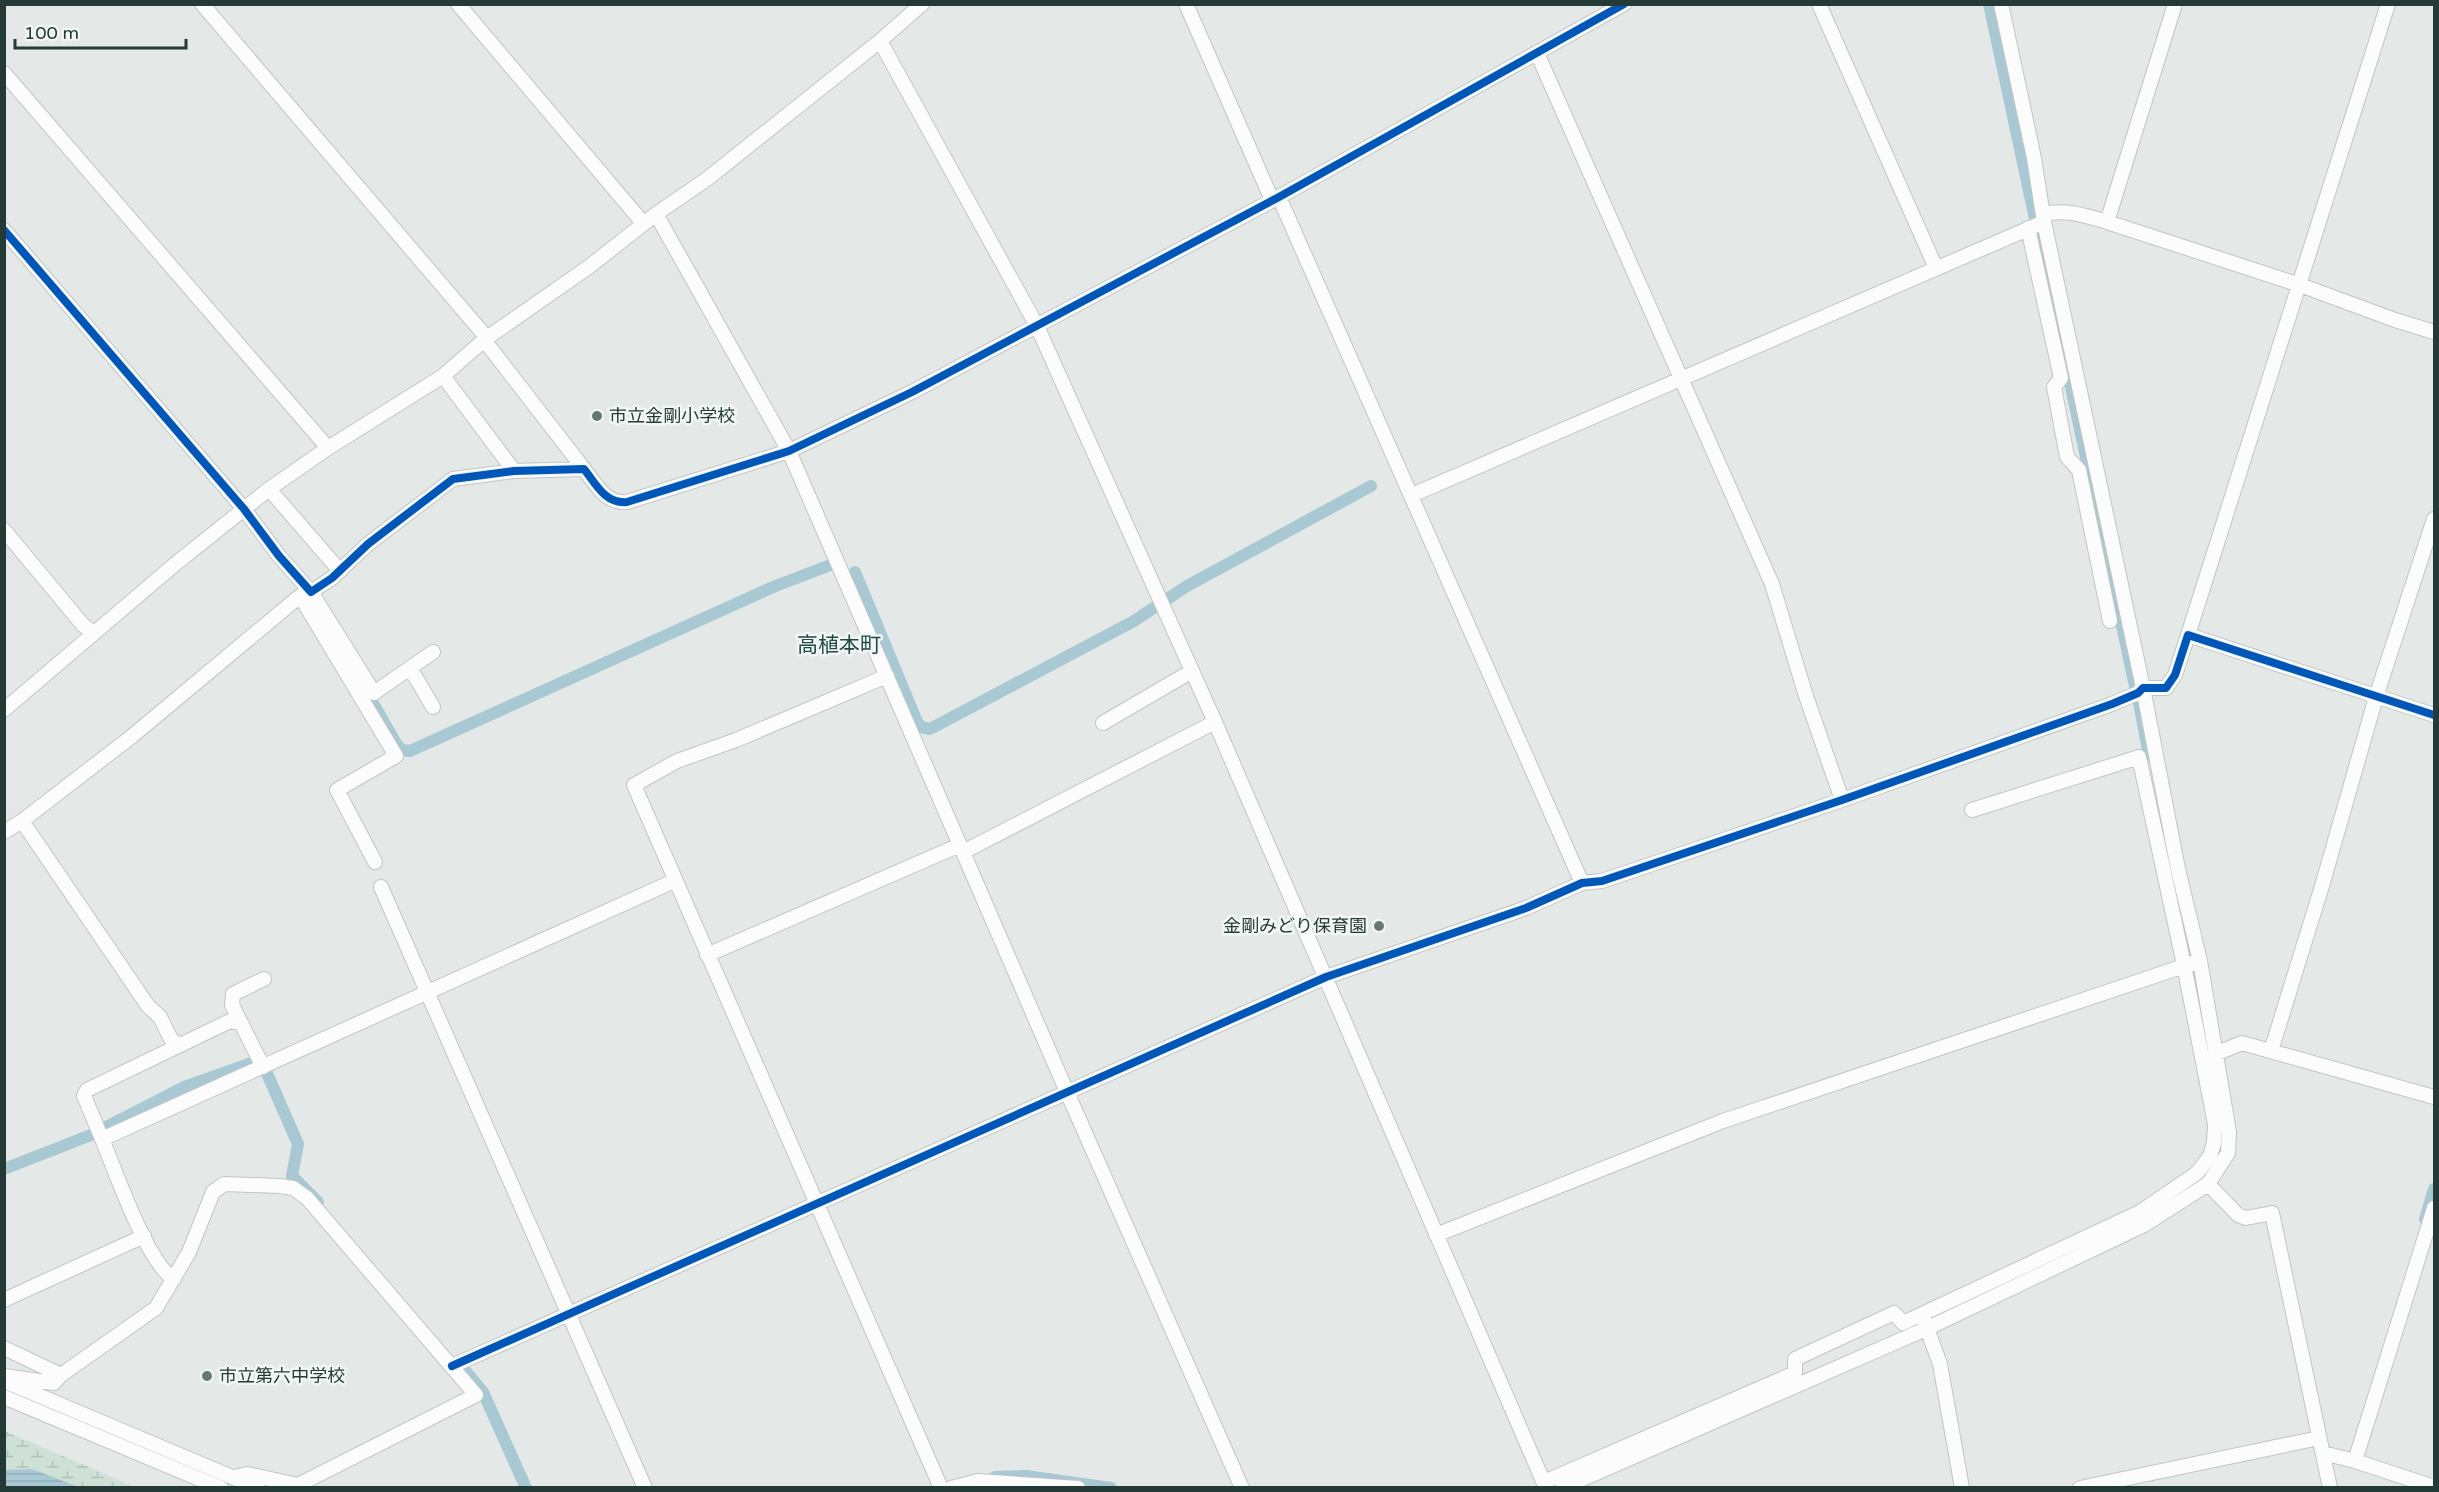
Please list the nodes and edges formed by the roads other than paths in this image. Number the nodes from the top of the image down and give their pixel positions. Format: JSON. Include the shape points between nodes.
{"nodes":[{"id":1,"x":202,"y":4,"type":"edge"},
{"id":2,"x":458,"y":4,"type":"edge"},
{"id":3,"x":922,"y":4,"type":"edge"},
{"id":4,"x":1186,"y":4,"type":"edge"},
{"id":5,"x":1624,"y":4,"type":"edge"},
{"id":6,"x":1819,"y":4,"type":"edge"},
{"id":7,"x":2001,"y":4,"type":"edge"},
{"id":8,"x":2175,"y":4,"type":"edge"},
{"id":9,"x":2388,"y":4,"type":"edge"},
{"id":10,"x":880,"y":41,"type":"junction"},
{"id":11,"x":1538,"y":53,"type":"junction"},
{"id":12,"x":4,"y":73,"type":"edge"},
{"id":13,"x":1275,"y":198,"type":"junction"},
{"id":14,"x":656,"y":214,"type":"junction"},
{"id":15,"x":2043,"y":218,"type":"junction"},
{"id":16,"x":2107,"y":222,"type":"junction"},
{"id":17,"x":643,"y":223,"type":"junction"},
{"id":18,"x":2028,"y":228,"type":"junction"},
{"id":19,"x":4,"y":230,"type":"edge"},
{"id":20,"x":1936,"y":268,"type":"junction"},
{"id":21,"x":2299,"y":287,"type":"junction"},
{"id":22,"x":1037,"y":326,"type":"junction"},
{"id":23,"x":2434,"y":332,"type":"edge"},
{"id":24,"x":485,"y":339,"type":"junction"},
{"id":25,"x":443,"y":376,"type":"junction"},
{"id":26,"x":1684,"y":382,"type":"junction"},
{"id":27,"x":328,"y":448,"type":"junction"},
{"id":28,"x":789,"y":451,"type":"junction"},
{"id":29,"x":584,"y":469,"type":"junction"},
{"id":30,"x":514,"y":471,"type":"junction"},
{"id":31,"x":268,"y":489,"type":"junction"},
{"id":32,"x":1412,"y":495,"type":"junction"},
{"id":33,"x":244,"y":509,"type":"junction"},
{"id":34,"x":2434,"y":519,"type":"edge"},
{"id":35,"x":4,"y":530,"type":"edge"},
{"id":36,"x":340,"y":571,"type":"junction"},
{"id":37,"x":305,"y":594,"type":"junction"},
{"id":38,"x":2110,"y":621,"type":"dead end"},
{"id":39,"x":94,"y":633,"type":"junction"},
{"id":40,"x":2188,"y":635,"type":"junction"},
{"id":41,"x":433,"y":652,"type":"dead end"},
{"id":42,"x":410,"y":668,"type":"junction"},
{"id":43,"x":1192,"y":671,"type":"junction"},
{"id":44,"x":886,"y":676,"type":"junction"},
{"id":45,"x":2143,"y":688,"type":"junction"},
{"id":46,"x":2376,"y":697,"type":"junction"},
{"id":47,"x":433,"y":707,"type":"dead end"},
{"id":48,"x":4,"y":710,"type":"edge"},
{"id":49,"x":2434,"y":715,"type":"edge"},
{"id":50,"x":1215,"y":722,"type":"junction"},
{"id":51,"x":1103,"y":723,"type":"dead end"},
{"id":52,"x":1842,"y":800,"type":"junction"},
{"id":53,"x":1972,"y":810,"type":"dead end"},
{"id":54,"x":22,"y":821,"type":"junction"},
{"id":55,"x":4,"y":832,"type":"edge"},
{"id":56,"x":962,"y":849,"type":"junction"},
{"id":57,"x":375,"y":862,"type":"dead end"},
{"id":58,"x":675,"y":881,"type":"junction"},
{"id":59,"x":1582,"y":883,"type":"junction"},
{"id":60,"x":381,"y":886,"type":"dead end"},
{"id":61,"x":707,"y":955,"type":"junction"},
{"id":62,"x":2200,"y":961,"type":"junction"},
{"id":63,"x":2184,"y":965,"type":"junction"},
{"id":64,"x":1326,"y":978,"type":"junction"},
{"id":65,"x":264,"y":979,"type":"dead end"},
{"id":66,"x":428,"y":991,"type":"junction"},
{"id":67,"x":241,"y":1023,"type":"junction"},
{"id":68,"x":181,"y":1046,"type":"junction"},
{"id":69,"x":2271,"y":1051,"type":"junction"},
{"id":70,"x":2215,"y":1054,"type":"junction"},
{"id":71,"x":264,"y":1067,"type":"junction"},
{"id":72,"x":1067,"y":1092,"type":"junction"},
{"id":73,"x":2434,"y":1097,"type":"edge"},
{"id":74,"x":102,"y":1139,"type":"junction"},
{"id":75,"x":2215,"y":1162,"type":"junction"},
{"id":76,"x":2208,"y":1184,"type":"junction"},
{"id":77,"x":817,"y":1204,"type":"junction"},
{"id":78,"x":2434,"y":1208,"type":"edge"},
{"id":79,"x":1436,"y":1235,"type":"junction"},
{"id":80,"x":144,"y":1236,"type":"junction"},
{"id":81,"x":174,"y":1279,"type":"junction"},
{"id":82,"x":4,"y":1300,"type":"edge"},
{"id":83,"x":569,"y":1314,"type":"junction"},
{"id":84,"x":1925,"y":1322,"type":"junction"},
{"id":85,"x":4,"y":1347,"type":"edge"},
{"id":86,"x":452,"y":1366,"type":"junction"},
{"id":87,"x":61,"y":1375,"type":"junction"},
{"id":88,"x":4,"y":1376,"type":"edge"},
{"id":89,"x":4,"y":1381,"type":"edge"},
{"id":90,"x":4,"y":1397,"type":"edge"},
{"id":91,"x":2319,"y":1438,"type":"junction"},
{"id":92,"x":2323,"y":1453,"type":"junction"},
{"id":93,"x":2355,"y":1461,"type":"junction"},
{"id":94,"x":235,"y":1477,"type":"junction"},
{"id":95,"x":1545,"y":1485,"type":"edge"},
{"id":96,"x":2434,"y":1487,"type":"edge"},
{"id":97,"x":221,"y":1488,"type":"edge"},
{"id":98,"x":258,"y":1488,"type":"edge"},
{"id":99,"x":645,"y":1488,"type":"edge"},
{"id":100,"x":941,"y":1488,"type":"edge"},
{"id":101,"x":951,"y":1488,"type":"edge"},
{"id":102,"x":1078,"y":1488,"type":"edge"},
{"id":103,"x":1242,"y":1488,"type":"edge"},
{"id":104,"x":1562,"y":1488,"type":"edge"},
{"id":105,"x":1962,"y":1488,"type":"edge"},
{"id":106,"x":2080,"y":1488,"type":"edge"},
{"id":107,"x":2330,"y":1488,"type":"edge"}],
"edges":[{"from":1,"to":24,"type":"street"},
{"from":2,"to":17,"type":"street"},
{"from":3,"to":10,"type":"street"},
{"from":4,"to":13,"type":"street"},
{"from":5,"to":11,"type":"street"},
{"from":6,"to":20,"type":"street"},
{"from":7,"to":15,"type":"street"},
{"from":8,"to":16,"type":"street"},
{"from":9,"to":21,"type":"street"},
{"from":10,"to":14,"type":"street","via":[[707,179]]},
{"from":10,"to":22,"type":"street"},
{"from":11,"to":13,"type":"street"},
{"from":11,"to":26,"type":"street"},
{"from":12,"to":27,"type":"street"},
{"from":13,"to":22,"type":"street"},
{"from":13,"to":32,"type":"street"},
{"from":14,"to":17,"type":"street"},
{"from":14,"to":28,"type":"street"},
{"from":15,"to":16,"type":"street","via":[[2074,212]]},
{"from":15,"to":18,"type":"street"},
{"from":15,"to":45,"type":"street"},
{"from":16,"to":21,"type":"street"},
{"from":17,"to":24,"type":"street","via":[[590,266]]},
{"from":18,"to":20,"type":"street"},
{"from":18,"to":38,"type":"street","via":[[2061,378],[2054,387],[2067,457],[2079,470]]},
{"from":19,"to":33,"type":"street"},
{"from":20,"to":26,"type":"street"},
{"from":21,"to":23,"type":"street"},
{"from":21,"to":40,"type":"street"},
{"from":22,"to":28,"type":"street"},
{"from":22,"to":43,"type":"street"},
{"from":24,"to":25,"type":"street"},
{"from":24,"to":29,"type":"street"},
{"from":25,"to":27,"type":"street"},
{"from":25,"to":30,"type":"street"},
{"from":26,"to":32,"type":"street"},
{"from":26,"to":52,"type":"street","via":[[1772,584]]},
{"from":27,"to":31,"type":"street"},
{"from":28,"to":29,"type":"street","via":[[617,503],[609,500]]},
{"from":28,"to":44,"type":"street"},
{"from":29,"to":30,"type":"street"},
{"from":30,"to":36,"type":"street","via":[[453,480],[368,544]]},
{"from":31,"to":33,"type":"street"},
{"from":31,"to":36,"type":"street"},
{"from":32,"to":59,"type":"street"},
{"from":33,"to":37,"type":"street"},
{"from":33,"to":39,"type":"street"},
{"from":34,"to":46,"type":"street"},
{"from":35,"to":39,"type":"street","via":[[83,625]]},
{"from":36,"to":37,"type":"street"},
{"from":37,"to":42,"type":"street","via":[[374,693]]},
{"from":37,"to":54,"type":"street"},
{"from":37,"to":57,"type":"street","via":[[396,756],[337,790]]},
{"from":39,"to":48,"type":"street"},
{"from":40,"to":45,"type":"street","via":[[2175,675],[2166,688]]},
{"from":40,"to":46,"type":"street"},
{"from":41,"to":42,"type":"street"},
{"from":42,"to":47,"type":"street"},
{"from":43,"to":50,"type":"street"},
{"from":43,"to":51,"type":"street"},
{"from":44,"to":56,"type":"street"},
{"from":44,"to":58,"type":"street","via":[[677,761],[634,785]]},
{"from":45,"to":52,"type":"street","via":[[2112,704]]},
{"from":45,"to":62,"type":"street"},
{"from":46,"to":49,"type":"street"},
{"from":46,"to":69,"type":"street"},
{"from":50,"to":56,"type":"street"},
{"from":50,"to":64,"type":"street"},
{"from":52,"to":59,"type":"street","via":[[1602,881]]},
{"from":53,"to":63,"type":"street","via":[[2139,757]]},
{"from":54,"to":55,"type":"street"},
{"from":54,"to":68,"type":"street","via":[[147,1005],[160,1017],[172,1041]]},
{"from":56,"to":61,"type":"street"},
{"from":56,"to":72,"type":"street"},
{"from":58,"to":61,"type":"street"},
{"from":58,"to":66,"type":"street"},
{"from":59,"to":64,"type":"street","via":[[1526,908]]},
{"from":60,"to":66,"type":"street"},
{"from":61,"to":77,"type":"street"},
{"from":62,"to":63,"type":"street"},
{"from":62,"to":70,"type":"street"},
{"from":63,"to":75,"type":"street","via":[[2215,1124]]},
{"from":63,"to":79,"type":"street","via":[[1723,1121]]},
{"from":64,"to":72,"type":"street"},
{"from":64,"to":79,"type":"street"},
{"from":65,"to":67,"type":"street","via":[[233,994],[232,1005]]},
{"from":66,"to":71,"type":"street"},
{"from":66,"to":83,"type":"street"},
{"from":67,"to":68,"type":"street","via":[[230,1022]]},
{"from":67,"to":71,"type":"street"},
{"from":68,"to":74,"type":"street","via":[[87,1090],[84,1096]]},
{"from":69,"to":70,"type":"street","via":[[2242,1043]]},
{"from":69,"to":73,"type":"street"},
{"from":70,"to":75,"type":"street","via":[[2229,1132],[2228,1153]]},
{"from":71,"to":74,"type":"street"},
{"from":72,"to":77,"type":"street"},
{"from":72,"to":103,"type":"street"},
{"from":74,"to":80,"type":"street"},
{"from":75,"to":76,"type":"street"},
{"from":75,"to":84,"type":"street","via":[[2140,1212]]},
{"from":76,"to":84,"type":"street","via":[[2144,1225]]},
{"from":76,"to":91,"type":"street","via":[[2238,1215],[2246,1218],[2272,1214]]},
{"from":77,"to":83,"type":"street"},
{"from":77,"to":100,"type":"street"},
{"from":78,"to":93,"type":"street"},
{"from":79,"to":95,"type":"street"},
{"from":80,"to":81,"type":"street","via":[[162,1269]]},
{"from":80,"to":82,"type":"street"},
{"from":81,"to":86,"type":"street","via":[[219,1186],[293,1188],[307,1198]]},
{"from":81,"to":87,"type":"street","via":[[156,1308]]},
{"from":83,"to":86,"type":"street"},
{"from":83,"to":99,"type":"street"},
{"from":84,"to":95,"type":"street","via":[[1903,1323],[1893,1313],[1795,1359],[1795,1373]]},
{"from":84,"to":104,"type":"street"},
{"from":84,"to":105,"type":"street","via":[[1940,1364]]},
{"from":85,"to":87,"type":"street"},
{"from":86,"to":94,"type":"street","via":[[476,1395],[298,1485],[247,1474]]},
{"from":87,"to":88,"type":"street","via":[[49,1384]]},
{"from":89,"to":94,"type":"street"},
{"from":90,"to":97,"type":"street"},
{"from":91,"to":92,"type":"street"},
{"from":91,"to":106,"type":"street"},
{"from":92,"to":93,"type":"street"},
{"from":92,"to":107,"type":"street"},
{"from":93,"to":96,"type":"street"},
{"from":94,"to":98,"type":"street"},
{"from":101,"to":102,"type":"street","via":[[978,1481]]}]}
